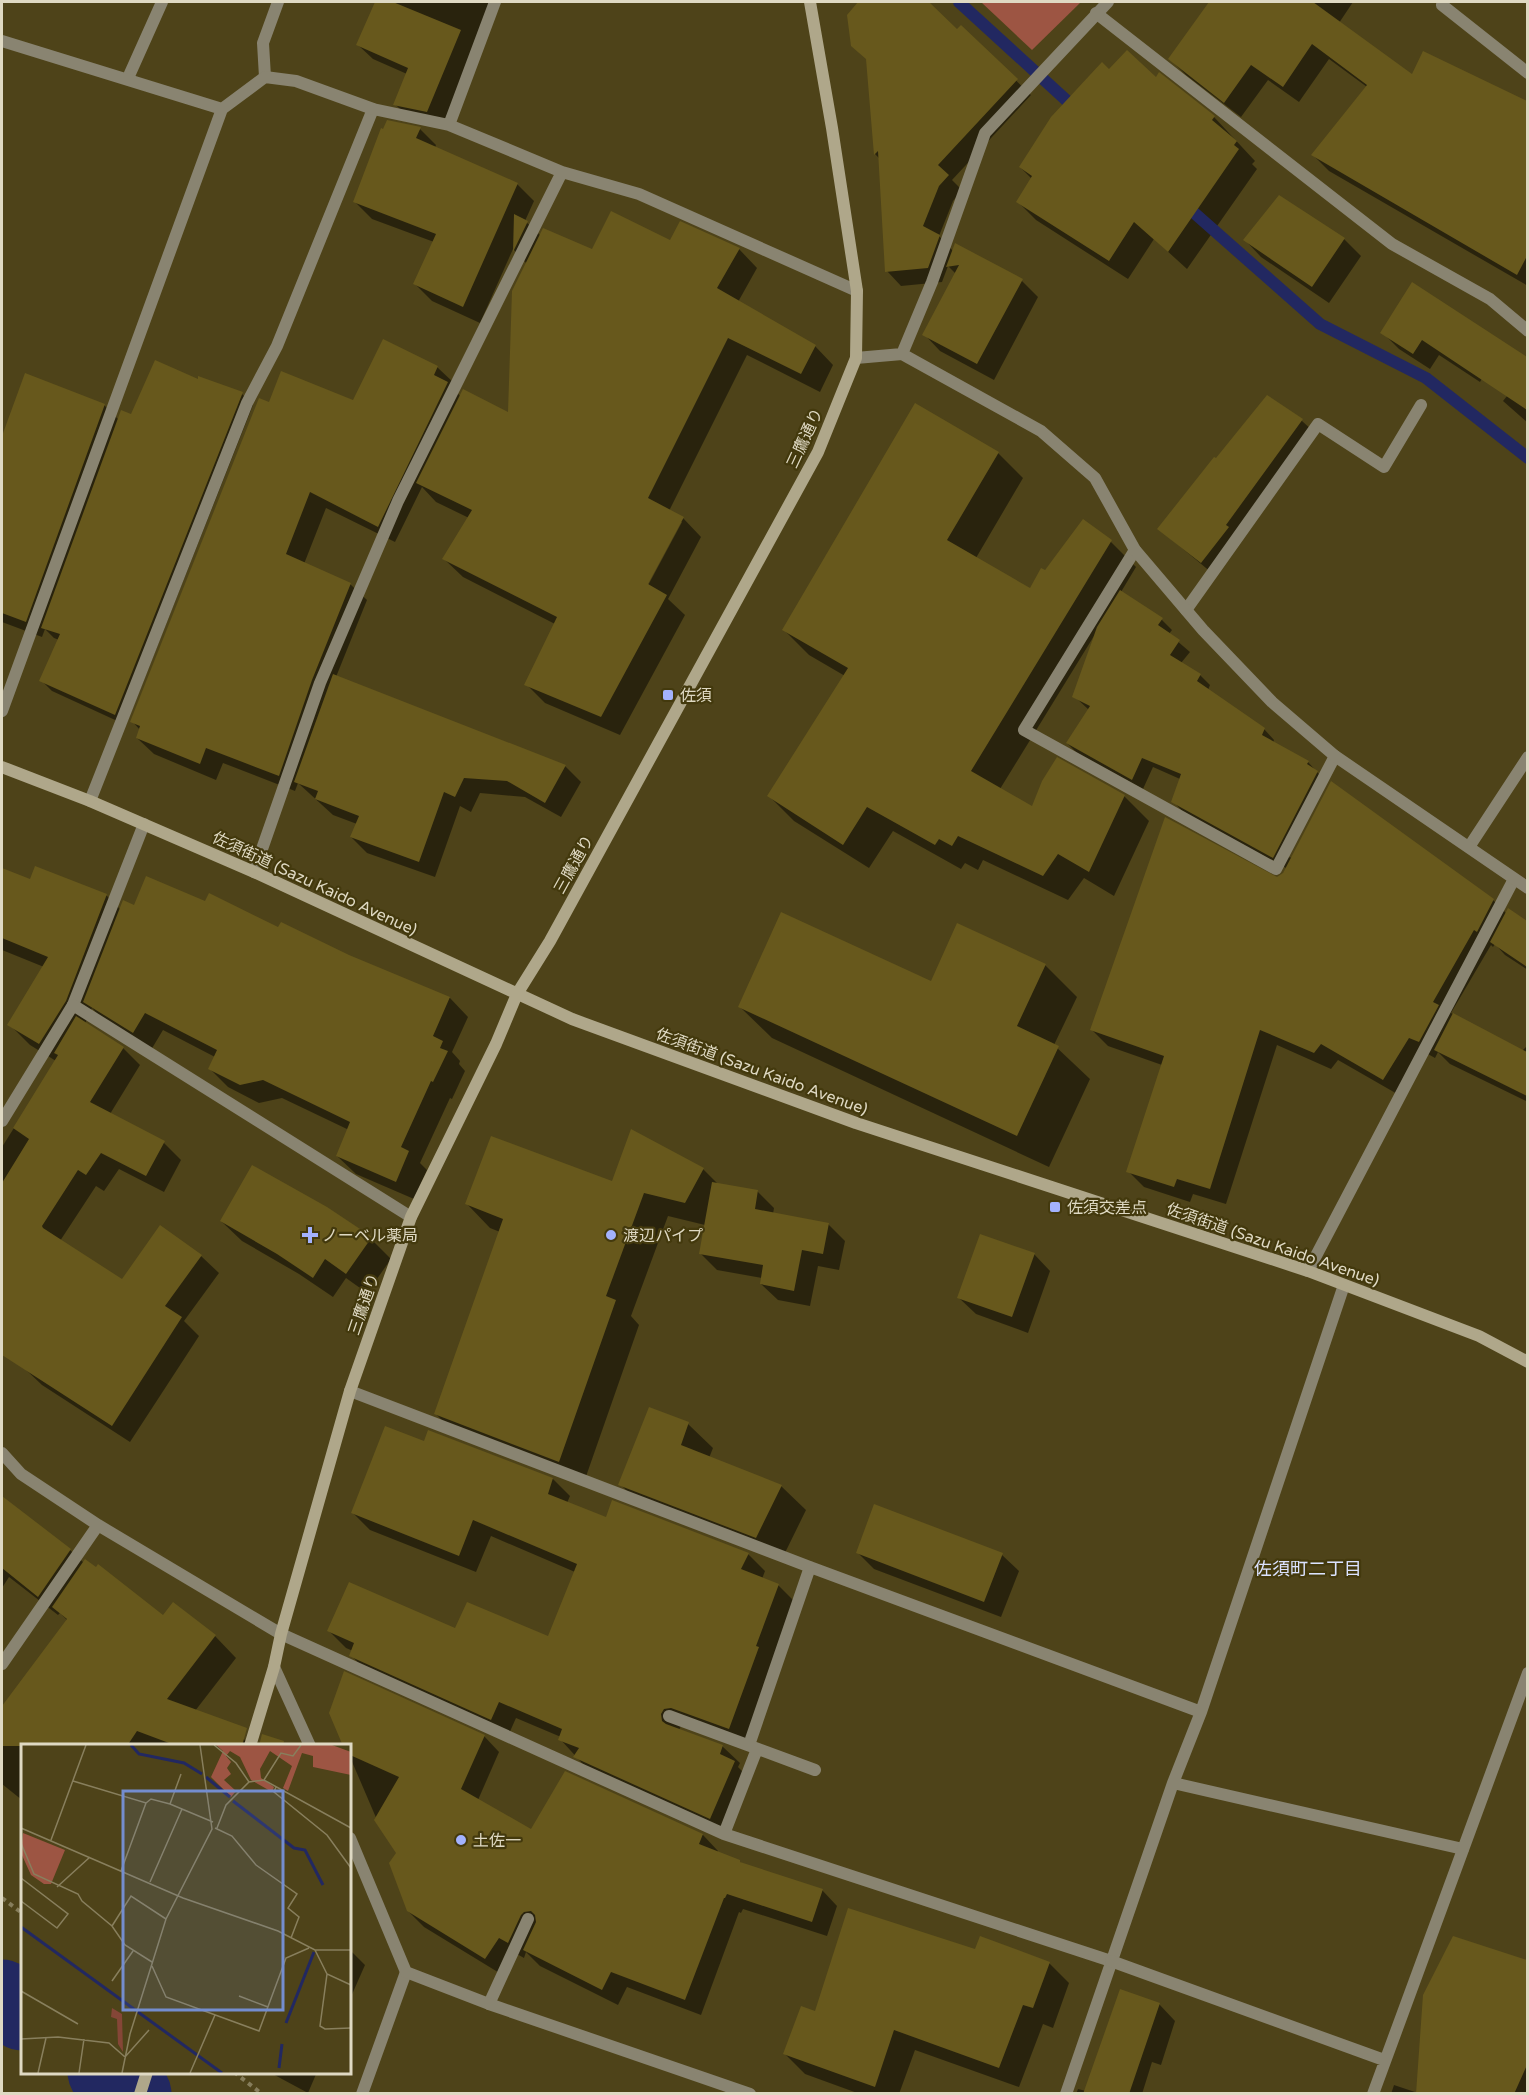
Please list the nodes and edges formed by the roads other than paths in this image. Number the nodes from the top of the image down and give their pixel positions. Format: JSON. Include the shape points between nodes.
{"nodes":[{"id":1,"x":162,"y":2,"type":"edge"},
{"id":2,"x":278,"y":2,"type":"edge"},
{"id":3,"x":495,"y":2,"type":"edge"},
{"id":4,"x":810,"y":2,"type":"edge"},
{"id":5,"x":1108,"y":2,"type":"edge"},
{"id":6,"x":1443,"y":2,"type":"edge"},
{"id":7,"x":1096,"y":13,"type":"junction"},
{"id":8,"x":2,"y":41,"type":"edge"},
{"id":9,"x":1527,"y":73,"type":"edge"},
{"id":10,"x":265,"y":77,"type":"junction"},
{"id":11,"x":128,"y":78,"type":"junction"},
{"id":12,"x":222,"y":109,"type":"junction"},
{"id":13,"x":373,"y":109,"type":"junction"},
{"id":14,"x":449,"y":125,"type":"junction"},
{"id":15,"x":562,"y":172,"type":"junction"},
{"id":16,"x":857,"y":291,"type":"junction"},
{"id":17,"x":1527,"y":331,"type":"edge"},
{"id":18,"x":902,"y":354,"type":"junction"},
{"id":19,"x":856,"y":358,"type":"junction"},
{"id":20,"x":1421,"y":405,"type":"dead end"},
{"id":21,"x":1135,"y":550,"type":"junction"},
{"id":22,"x":1186,"y":610,"type":"junction"},
{"id":23,"x":2,"y":711,"type":"edge"},
{"id":24,"x":1335,"y":756,"type":"junction"},
{"id":25,"x":1527,"y":757,"type":"edge"},
{"id":26,"x":2,"y":767,"type":"edge"},
{"id":27,"x":90,"y":801,"type":"junction"},
{"id":28,"x":144,"y":824,"type":"junction"},
{"id":29,"x":1469,"y":847,"type":"junction"},
{"id":30,"x":254,"y":872,"type":"junction"},
{"id":31,"x":1514,"y":879,"type":"junction"},
{"id":32,"x":1527,"y":888,"type":"edge"},
{"id":33,"x":517,"y":994,"type":"junction"},
{"id":34,"x":73,"y":1005,"type":"junction"},
{"id":35,"x":2,"y":1121,"type":"edge"},
{"id":36,"x":411,"y":1217,"type":"junction"},
{"id":37,"x":1308,"y":1271,"type":"junction"},
{"id":38,"x":1344,"y":1285,"type":"junction"},
{"id":39,"x":1527,"y":1362,"type":"edge"},
{"id":40,"x":350,"y":1391,"type":"junction"},
{"id":41,"x":2,"y":1452,"type":"edge"},
{"id":42,"x":98,"y":1525,"type":"junction"},
{"id":43,"x":810,"y":1567,"type":"junction"},
{"id":44,"x":281,"y":1634,"type":"junction"},
{"id":45,"x":2,"y":1664,"type":"edge"},
{"id":46,"x":274,"y":1667,"type":"junction"},
{"id":47,"x":1527,"y":1673,"type":"edge"},
{"id":48,"x":1201,"y":1712,"type":"junction"},
{"id":49,"x":669,"y":1716,"type":"dead end"},
{"id":50,"x":251,"y":1744,"type":"edge"},
{"id":51,"x":309,"y":1744,"type":"edge"},
{"id":52,"x":753,"y":1747,"type":"junction"},
{"id":53,"x":815,"y":1770,"type":"dead end"},
{"id":54,"x":1173,"y":1783,"type":"junction"},
{"id":55,"x":724,"y":1834,"type":"junction"},
{"id":56,"x":351,"y":1840,"type":"edge"},
{"id":57,"x":1463,"y":1850,"type":"junction"},
{"id":58,"x":528,"y":1920,"type":"dead end"},
{"id":59,"x":1111,"y":1962,"type":"junction"},
{"id":60,"x":406,"y":1972,"type":"junction"},
{"id":61,"x":489,"y":2004,"type":"junction"},
{"id":62,"x":1384,"y":2060,"type":"junction"},
{"id":63,"x":147,"y":2074,"type":"edge"},
{"id":64,"x":140,"y":2094,"type":"edge"},
{"id":65,"x":362,"y":2094,"type":"edge"},
{"id":66,"x":750,"y":2094,"type":"edge"},
{"id":67,"x":1066,"y":2094,"type":"edge"},
{"id":68,"x":1373,"y":2094,"type":"edge"}],
"edges":[{"from":1,"to":11,"type":"street"},
{"from":2,"to":10,"type":"street","via":[[263,43]]},
{"from":3,"to":14,"type":"street"},
{"from":4,"to":16,"type":"main road","name":"三鷹通り"},
{"from":5,"to":7,"type":"street"},
{"from":6,"to":9,"type":"street"},
{"from":7,"to":17,"type":"street","via":[[1392,244],[1490,299]]},
{"from":7,"to":18,"type":"street","via":[[985,133]]},
{"from":8,"to":11,"type":"street"},
{"from":10,"to":12,"type":"street"},
{"from":10,"to":13,"type":"street","via":[[296,81]]},
{"from":11,"to":12,"type":"street"},
{"from":12,"to":23,"type":"street"},
{"from":13,"to":14,"type":"street"},
{"from":13,"to":27,"type":"street","via":[[277,346],[247,403]]},
{"from":14,"to":15,"type":"street"},
{"from":15,"to":16,"type":"street","via":[[639,194]]},
{"from":15,"to":30,"type":"street","via":[[398,501],[320,684]]},
{"from":16,"to":19,"type":"main road","name":"三鷹通り"},
{"from":18,"to":19,"type":"street"},
{"from":18,"to":21,"type":"street","via":[[1041,431],[1095,478]]},
{"from":19,"to":33,"type":"main road","name":"三鷹通り","via":[[818,452],[550,941]]},
{"from":20,"to":22,"type":"street","via":[[1384,467],[1318,424]]},
{"from":21,"to":22,"type":"street"},
{"from":21,"to":24,"type":"street","via":[[1024,730],[1276,869]]},
{"from":22,"to":24,"type":"street","via":[[1272,702]]},
{"from":24,"to":29,"type":"street"},
{"from":25,"to":29,"type":"street"},
{"from":26,"to":27,"type":"main road","name":"佐須街道 (Sazu Kaido Avenue)"},
{"from":27,"to":28,"type":"main road","name":"佐須街道 (Sazu Kaido Avenue)"},
{"from":28,"to":30,"type":"main road","name":"佐須街道 (Sazu Kaido Avenue)"},
{"from":28,"to":34,"type":"street"},
{"from":29,"to":31,"type":"street"},
{"from":30,"to":33,"type":"main road","name":"佐須街道 (Sazu Kaido Avenue)"},
{"from":31,"to":32,"type":"street"},
{"from":31,"to":37,"type":"street"},
{"from":33,"to":36,"type":"main road","name":"三鷹通り"},
{"from":33,"to":37,"type":"main road","name":"佐須街道 (Sazu Kaido Avenue)","via":[[572,1019],[856,1123]]},
{"from":34,"to":35,"type":"street"},
{"from":34,"to":36,"type":"street"},
{"from":36,"to":40,"type":"main road","name":"三鷹通り"},
{"from":37,"to":38,"type":"main road","name":"佐須街道 (Sazu Kaido Avenue)"},
{"from":38,"to":39,"type":"main road","name":"佐須街道 (Sazu Kaido Avenue)","via":[[1479,1336]]},
{"from":38,"to":48,"type":"street"},
{"from":40,"to":43,"type":"street"},
{"from":40,"to":44,"type":"main road","name":"三鷹通り"},
{"from":41,"to":42,"type":"street","via":[[21,1474]]},
{"from":42,"to":44,"type":"street"},
{"from":42,"to":45,"type":"street"},
{"from":43,"to":48,"type":"street"},
{"from":43,"to":52,"type":"street"},
{"from":44,"to":46,"type":"main road","name":"三鷹通り"},
{"from":44,"to":55,"type":"street"},
{"from":46,"to":50,"type":"main road","name":"三鷹通り"},
{"from":46,"to":51,"type":"street"},
{"from":47,"to":57,"type":"street"},
{"from":48,"to":54,"type":"street"},
{"from":49,"to":52,"type":"street"},
{"from":52,"to":53,"type":"street"},
{"from":52,"to":55,"type":"street"},
{"from":54,"to":57,"type":"street"},
{"from":54,"to":59,"type":"street"},
{"from":55,"to":59,"type":"street"},
{"from":56,"to":60,"type":"street"},
{"from":57,"to":62,"type":"street"},
{"from":58,"to":61,"type":"street"},
{"from":59,"to":62,"type":"street"},
{"from":59,"to":67,"type":"street"},
{"from":60,"to":61,"type":"street"},
{"from":60,"to":65,"type":"street"},
{"from":61,"to":66,"type":"street"},
{"from":62,"to":68,"type":"street"},
{"from":63,"to":64,"type":"main road"}]}
